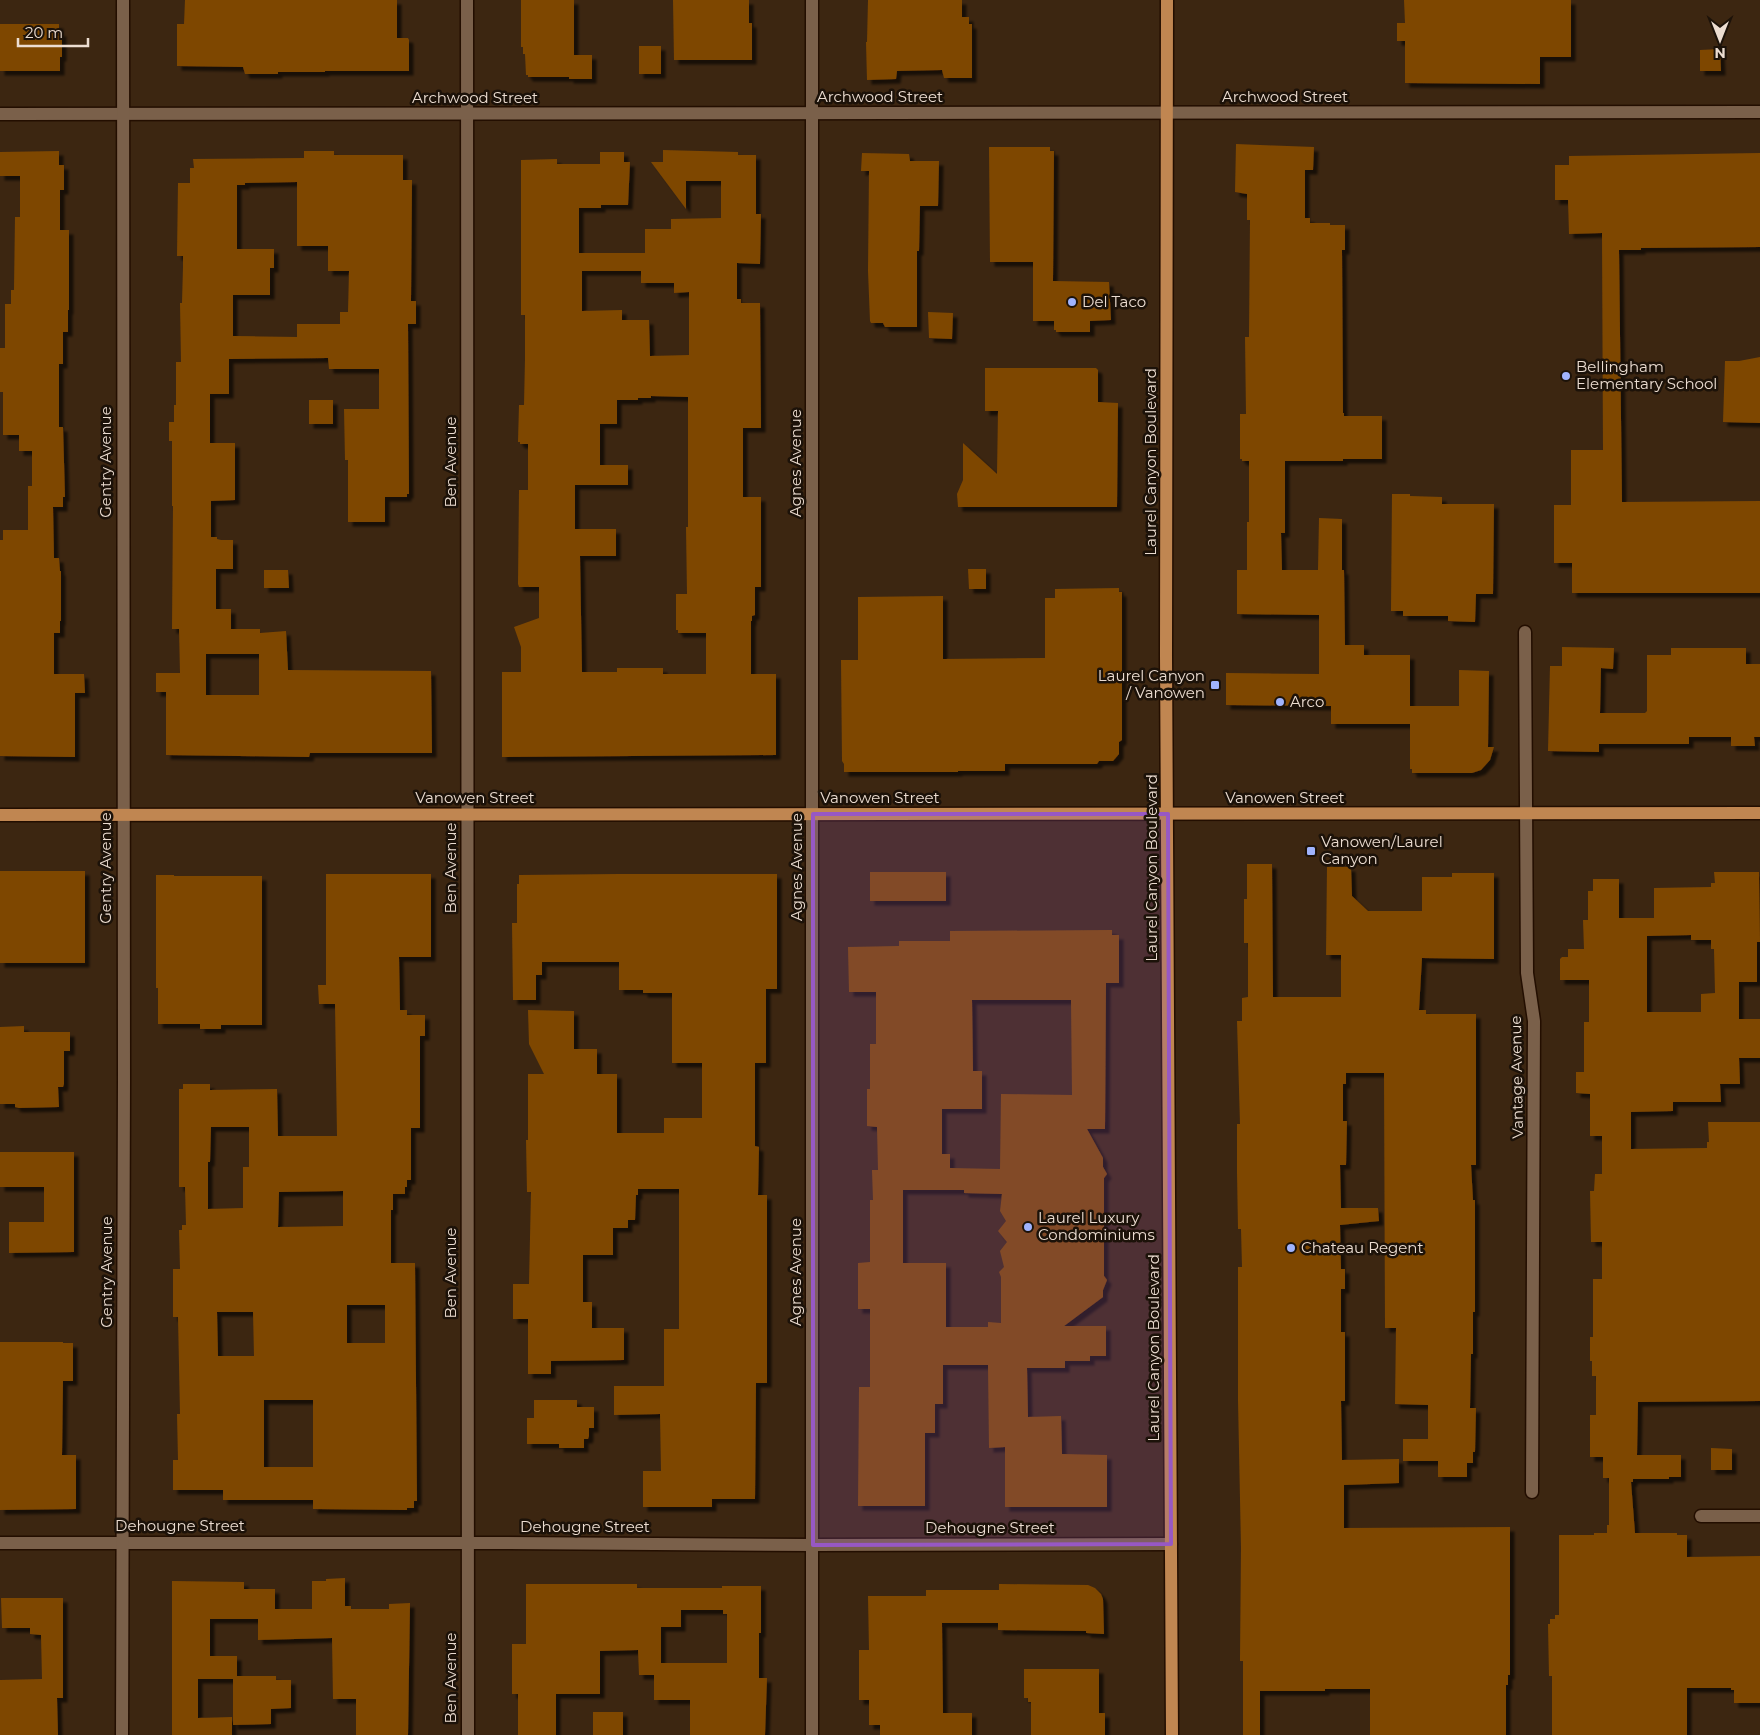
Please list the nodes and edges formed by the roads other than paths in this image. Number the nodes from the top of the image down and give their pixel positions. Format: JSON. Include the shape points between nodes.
{"nodes":[{"id":1,"x":123,"y":0,"type":"edge"},
{"id":2,"x":467,"y":0,"type":"edge"},
{"id":3,"x":812,"y":0,"type":"edge"},
{"id":4,"x":1167,"y":0,"type":"edge"},
{"id":5,"x":1760,"y":112,"type":"edge"},
{"id":6,"x":123,"y":113,"type":"junction"},
{"id":7,"x":812,"y":113,"type":"junction"},
{"id":8,"x":1167,"y":113,"type":"junction"},
{"id":9,"x":0,"y":114,"type":"edge"},
{"id":10,"x":467,"y":114,"type":"junction"},
{"id":11,"x":1525,"y":632,"type":"dead end"},
{"id":12,"x":1525,"y":813,"type":"junction"},
{"id":13,"x":1760,"y":813,"type":"edge"},
{"id":14,"x":123,"y":814,"type":"junction"},
{"id":15,"x":467,"y":814,"type":"junction"},
{"id":16,"x":813,"y":814,"type":"junction"},
{"id":17,"x":1168,"y":814,"type":"junction"},
{"id":18,"x":0,"y":815,"type":"edge"},
{"id":19,"x":1532,"y":1492,"type":"dead end"},
{"id":20,"x":1701,"y":1516,"type":"dead end"},
{"id":21,"x":1760,"y":1516,"type":"edge"},
{"id":22,"x":122,"y":1542,"type":"junction"},
{"id":23,"x":0,"y":1543,"type":"edge"},
{"id":24,"x":467,"y":1543,"type":"junction"},
{"id":25,"x":1170,"y":1544,"type":"junction"},
{"id":26,"x":813,"y":1545,"type":"junction"},
{"id":27,"x":122,"y":1735,"type":"edge"},
{"id":28,"x":468,"y":1735,"type":"edge"},
{"id":29,"x":812,"y":1735,"type":"edge"},
{"id":30,"x":1172,"y":1735,"type":"edge"}],
"edges":[{"from":1,"to":6,"type":"street","name":"Gentry Avenue"},
{"from":2,"to":10,"type":"street","name":"Ben Avenue"},
{"from":3,"to":7,"type":"street","name":"Agnes Avenue"},
{"from":4,"to":8,"type":"main road","name":"Laurel Canyon Boulevard"},
{"from":5,"to":8,"type":"street","name":"Archwood Street"},
{"from":6,"to":9,"type":"street","name":"Archwood Street"},
{"from":6,"to":10,"type":"street","name":"Archwood Street"},
{"from":6,"to":14,"type":"street","name":"Gentry Avenue"},
{"from":7,"to":8,"type":"street","name":"Archwood Street"},
{"from":7,"to":10,"type":"street","name":"Archwood Street"},
{"from":7,"to":16,"type":"street","name":"Agnes Avenue"},
{"from":8,"to":17,"type":"main road","name":"Laurel Canyon Boulevard"},
{"from":10,"to":15,"type":"street","name":"Ben Avenue"},
{"from":11,"to":12,"type":"street","name":"Vantage Avenue"},
{"from":12,"to":13,"type":"main road","name":"Vanowen Street"},
{"from":12,"to":17,"type":"main road","name":"Vanowen Street"},
{"from":12,"to":19,"type":"street","name":"Vantage Avenue","via":[[1527,973],[1534,1021]]},
{"from":14,"to":15,"type":"main road","name":"Vanowen Street"},
{"from":14,"to":18,"type":"main road","name":"Vanowen Street"},
{"from":14,"to":22,"type":"street","name":"Gentry Avenue"},
{"from":15,"to":16,"type":"main road","name":"Vanowen Street"},
{"from":15,"to":24,"type":"street","name":"Ben Avenue"},
{"from":16,"to":17,"type":"main road","name":"Vanowen Street"},
{"from":16,"to":26,"type":"street","name":"Agnes Avenue"},
{"from":17,"to":25,"type":"main road","name":"Laurel Canyon Boulevard"},
{"from":20,"to":21,"type":"street"},
{"from":22,"to":23,"type":"street","name":"Dehougne Street"},
{"from":22,"to":24,"type":"street","name":"Dehougne Street"},
{"from":22,"to":27,"type":"street","name":"Gentry Avenue"},
{"from":24,"to":26,"type":"street","name":"Dehougne Street"},
{"from":24,"to":28,"type":"street","name":"Ben Avenue"},
{"from":25,"to":26,"type":"street","name":"Dehougne Street"},
{"from":25,"to":30,"type":"main road","name":"Laurel Canyon Boulevard"},
{"from":26,"to":29,"type":"street","name":"Agnes Avenue"}]}
